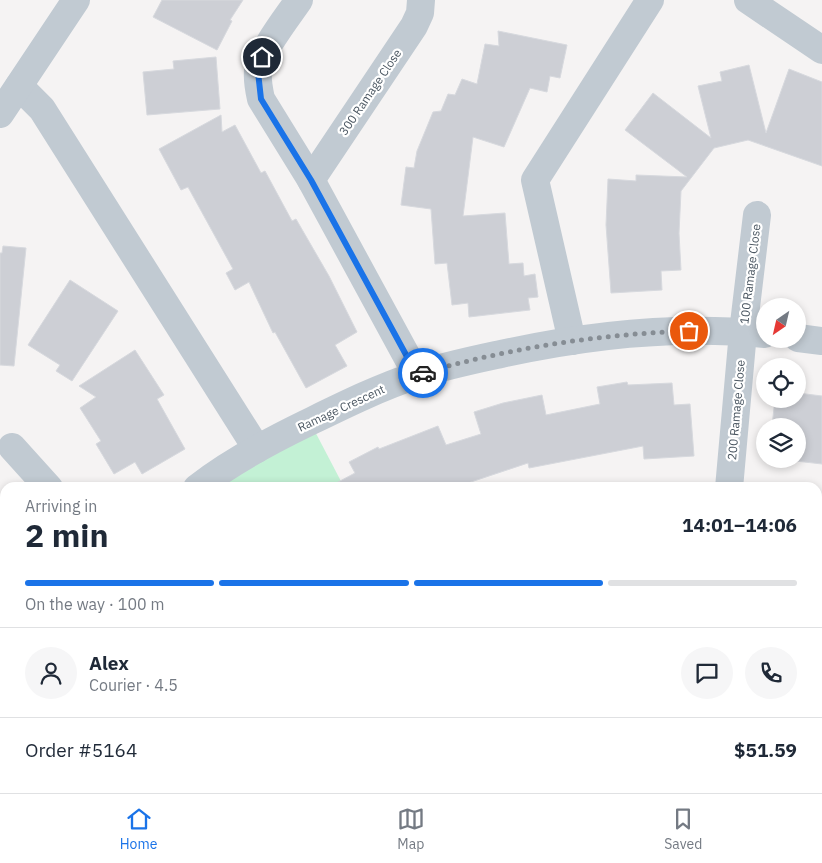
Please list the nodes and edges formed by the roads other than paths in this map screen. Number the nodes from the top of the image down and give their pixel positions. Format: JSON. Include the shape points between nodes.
{"nodes":[{"id":1,"x":76,"y":0,"type":"edge"},
{"id":2,"x":298,"y":0,"type":"edge"},
{"id":3,"x":421,"y":0,"type":"edge"},
{"id":4,"x":650,"y":0,"type":"edge"},
{"id":5,"x":748,"y":0,"type":"edge"},
{"id":6,"x":822,"y":50,"type":"edge"},
{"id":7,"x":19,"y":86,"type":"junction"},
{"id":8,"x":0,"y":114,"type":"edge"},
{"id":9,"x":311,"y":180,"type":"junction"},
{"id":10,"x":756,"y":215,"type":"dead end"},
{"id":11,"x":754,"y":333,"type":"edge"},
{"id":12,"x":806,"y":339,"type":"edge"},
{"id":13,"x":572,"y":340,"type":"junction"},
{"id":14,"x":822,"y":341,"type":"edge"},
{"id":15,"x":417,"y":375,"type":"junction"},
{"id":16,"x":12,"y":447,"type":"dead end"},
{"id":17,"x":257,"y":449,"type":"junction"},
{"id":18,"x":44,"y":482,"type":"edge"},
{"id":19,"x":207,"y":482,"type":"edge"},
{"id":20,"x":730,"y":482,"type":"edge"}],
"edges":[{"from":1,"to":7,"type":"street"},
{"from":2,"to":9,"type":"street","via":[[262,57],[258,84],[268,112]]},
{"from":3,"to":9,"type":"street","name":"300 Ramage Close","via":[[414,26]]},
{"from":4,"to":13,"type":"street","via":[[535,180]]},
{"from":5,"to":6,"type":"street"},
{"from":7,"to":8,"type":"street"},
{"from":7,"to":17,"type":"street","via":[[42,108]]},
{"from":9,"to":15,"type":"street"},
{"from":10,"to":11,"type":"street","name":"100 Ramage Close"},
{"from":11,"to":13,"type":"street","name":"Ramage Crescent","via":[[707,330]]},
{"from":11,"to":20,"type":"street","name":"200 Ramage Close"},
{"from":12,"to":14,"type":"street"},
{"from":13,"to":15,"type":"street","name":"Ramage Crescent","via":[[465,361]]},
{"from":15,"to":17,"type":"street","name":"Ramage Crescent","via":[[369,394]]},
{"from":16,"to":18,"type":"street"},
{"from":17,"to":19,"type":"street","name":"Ramage Crescent"}]}
